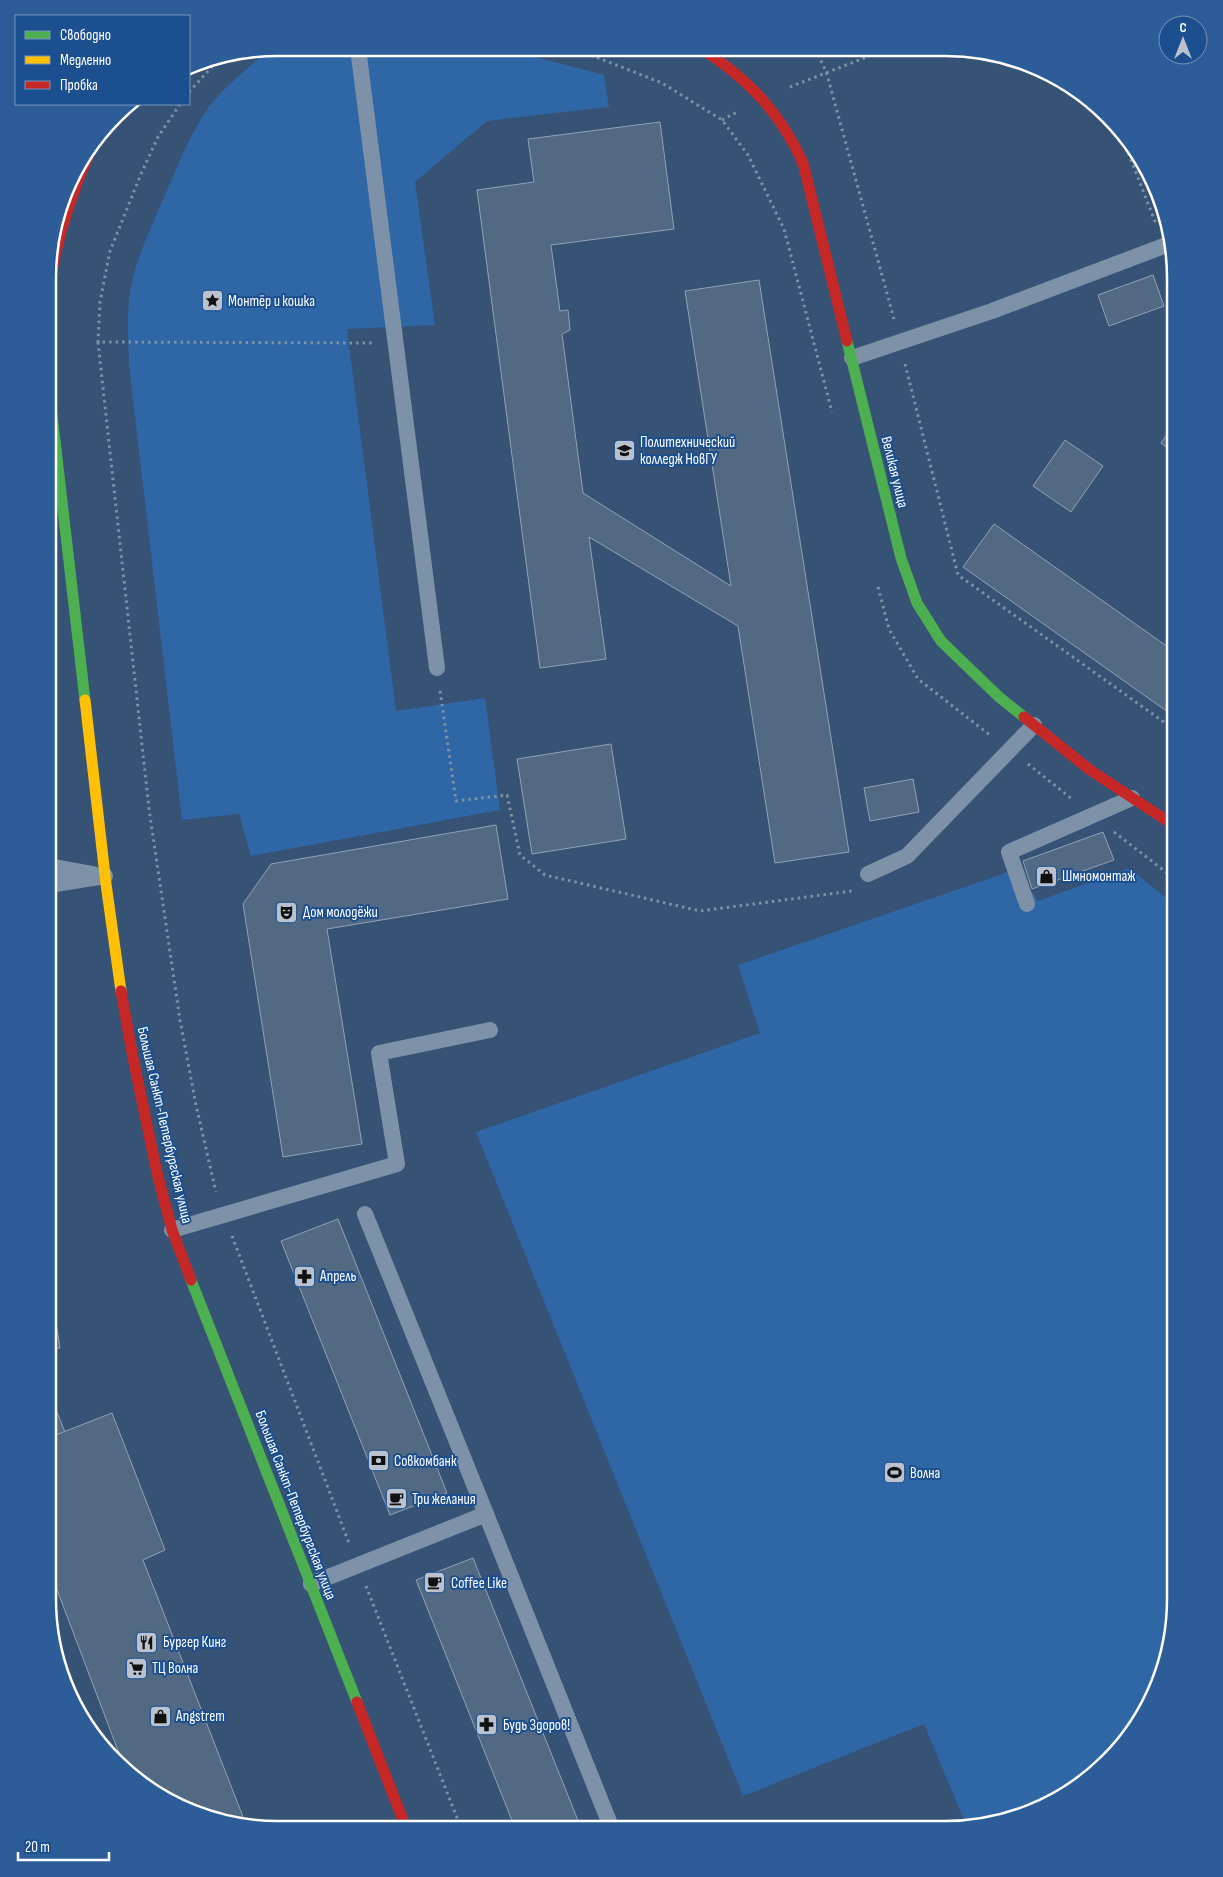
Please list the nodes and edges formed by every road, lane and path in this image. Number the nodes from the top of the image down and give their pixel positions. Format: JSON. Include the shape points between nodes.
{"nodes":[{"id":1,"x":359,"y":56,"type":"edge"},
{"id":2,"x":593,"y":56,"type":"edge"},
{"id":3,"x":714,"y":56,"type":"edge"},
{"id":4,"x":818,"y":56,"type":"edge"},
{"id":5,"x":868,"y":56,"type":"edge"},
{"id":6,"x":212,"y":67,"type":"edge"},
{"id":7,"x":826,"y":72,"type":"junction"},
{"id":8,"x":190,"y":91,"type":"edge"},
{"id":9,"x":764,"y":98,"type":"junction"},
{"id":10,"x":179,"y":105,"type":"edge"},
{"id":11,"x":722,"y":120,"type":"dead end"},
{"id":12,"x":1130,"y":156,"type":"edge"},
{"id":13,"x":79,"y":179,"type":"edge"},
{"id":14,"x":1157,"y":225,"type":"dead end"},
{"id":15,"x":63,"y":227,"type":"edge"},
{"id":16,"x":1164,"y":245,"type":"edge"},
{"id":17,"x":98,"y":342,"type":"junction"},
{"id":18,"x":900,"y":342,"type":"junction"},
{"id":19,"x":395,"y":343,"type":"junction"},
{"id":20,"x":852,"y":358,"type":"junction"},
{"id":21,"x":56,"y":450,"type":"edge"},
{"id":22,"x":437,"y":668,"type":"joint"},
{"id":23,"x":1167,"y":724,"type":"edge"},
{"id":24,"x":1034,"y":725,"type":"junction"},
{"id":25,"x":1132,"y":798,"type":"junction"},
{"id":26,"x":1167,"y":821,"type":"edge"},
{"id":27,"x":56,"y":867,"type":"edge"},
{"id":28,"x":868,"y":874,"type":"joint"},
{"id":29,"x":105,"y":876,"type":"junction"},
{"id":30,"x":56,"y":884,"type":"edge"},
{"id":31,"x":1027,"y":904,"type":"dead end"},
{"id":32,"x":490,"y":1030,"type":"dead end"},
{"id":33,"x":224,"y":1214,"type":"junction"},
{"id":34,"x":365,"y":1214,"type":"dead end"},
{"id":35,"x":172,"y":1230,"type":"junction"},
{"id":36,"x":486,"y":1514,"type":"junction"},
{"id":37,"x":358,"y":1565,"type":"junction"},
{"id":38,"x":311,"y":1584,"type":"junction"},
{"id":39,"x":403,"y":1821,"type":"edge"},
{"id":40,"x":458,"y":1821,"type":"edge"},
{"id":41,"x":609,"y":1821,"type":"edge"}],
"edges":[{"from":1,"to":19,"type":"lane"},
{"from":2,"to":11,"type":"path","via":[[662,83]]},
{"from":3,"to":9,"type":"main road","name":"Великая улица"},
{"from":4,"to":7,"type":"path"},
{"from":5,"to":7,"type":"path"},
{"from":6,"to":8,"type":"path"},
{"from":7,"to":9,"type":"path"},
{"from":7,"to":18,"type":"path"},
{"from":9,"to":20,"type":"main road","name":"Великая улица","via":[[787,130],[803,163]]},
{"from":10,"to":17,"type":"path","via":[[158,137],[110,251],[100,302]]},
{"from":12,"to":14,"type":"path"},
{"from":13,"to":15,"type":"main road"},
{"from":16,"to":18,"type":"lane"},
{"from":17,"to":19,"type":"path"},
{"from":17,"to":33,"type":"path","via":[[150,819],[180,1020],[211,1172]]},
{"from":18,"to":20,"type":"lane"},
{"from":18,"to":23,"type":"path","via":[[958,575]]},
{"from":19,"to":22,"type":"lane"},
{"from":20,"to":24,"type":"main road","name":"Великая улица","via":[[901,558],[917,603],[941,641],[999,697]]},
{"from":21,"to":29,"type":"main road","name":"Большая Санкт-Петербургская улица"},
{"from":22,"to":28,"type":"path","via":[[456,801],[507,795],[520,855],[545,875],[700,911],[860,890]]},
{"from":24,"to":25,"type":"main road","name":"Великая улица","via":[[1090,770]]},
{"from":24,"to":28,"type":"lane","via":[[907,856]]},
{"from":25,"to":26,"type":"main road","name":"Великая улица"},
{"from":25,"to":31,"type":"lane","via":[[1009,852]]},
{"from":27,"to":29,"type":"lane"},
{"from":29,"to":30,"type":"lane"},
{"from":29,"to":35,"type":"main road","name":"Большая Санкт-Петербургская улица","via":[[130,1045]]},
{"from":32,"to":33,"type":"lane","via":[[380,1053],[397,1164]]},
{"from":33,"to":35,"type":"lane"},
{"from":33,"to":37,"type":"path"},
{"from":34,"to":36,"type":"lane"},
{"from":35,"to":38,"type":"main road","name":"Большая Санкт-Петербургская улица"},
{"from":36,"to":37,"type":"lane"},
{"from":36,"to":41,"type":"lane"},
{"from":37,"to":38,"type":"lane"},
{"from":37,"to":40,"type":"path"},
{"from":38,"to":39,"type":"main road","name":"Большая Санкт-Петербургская улица"}]}
